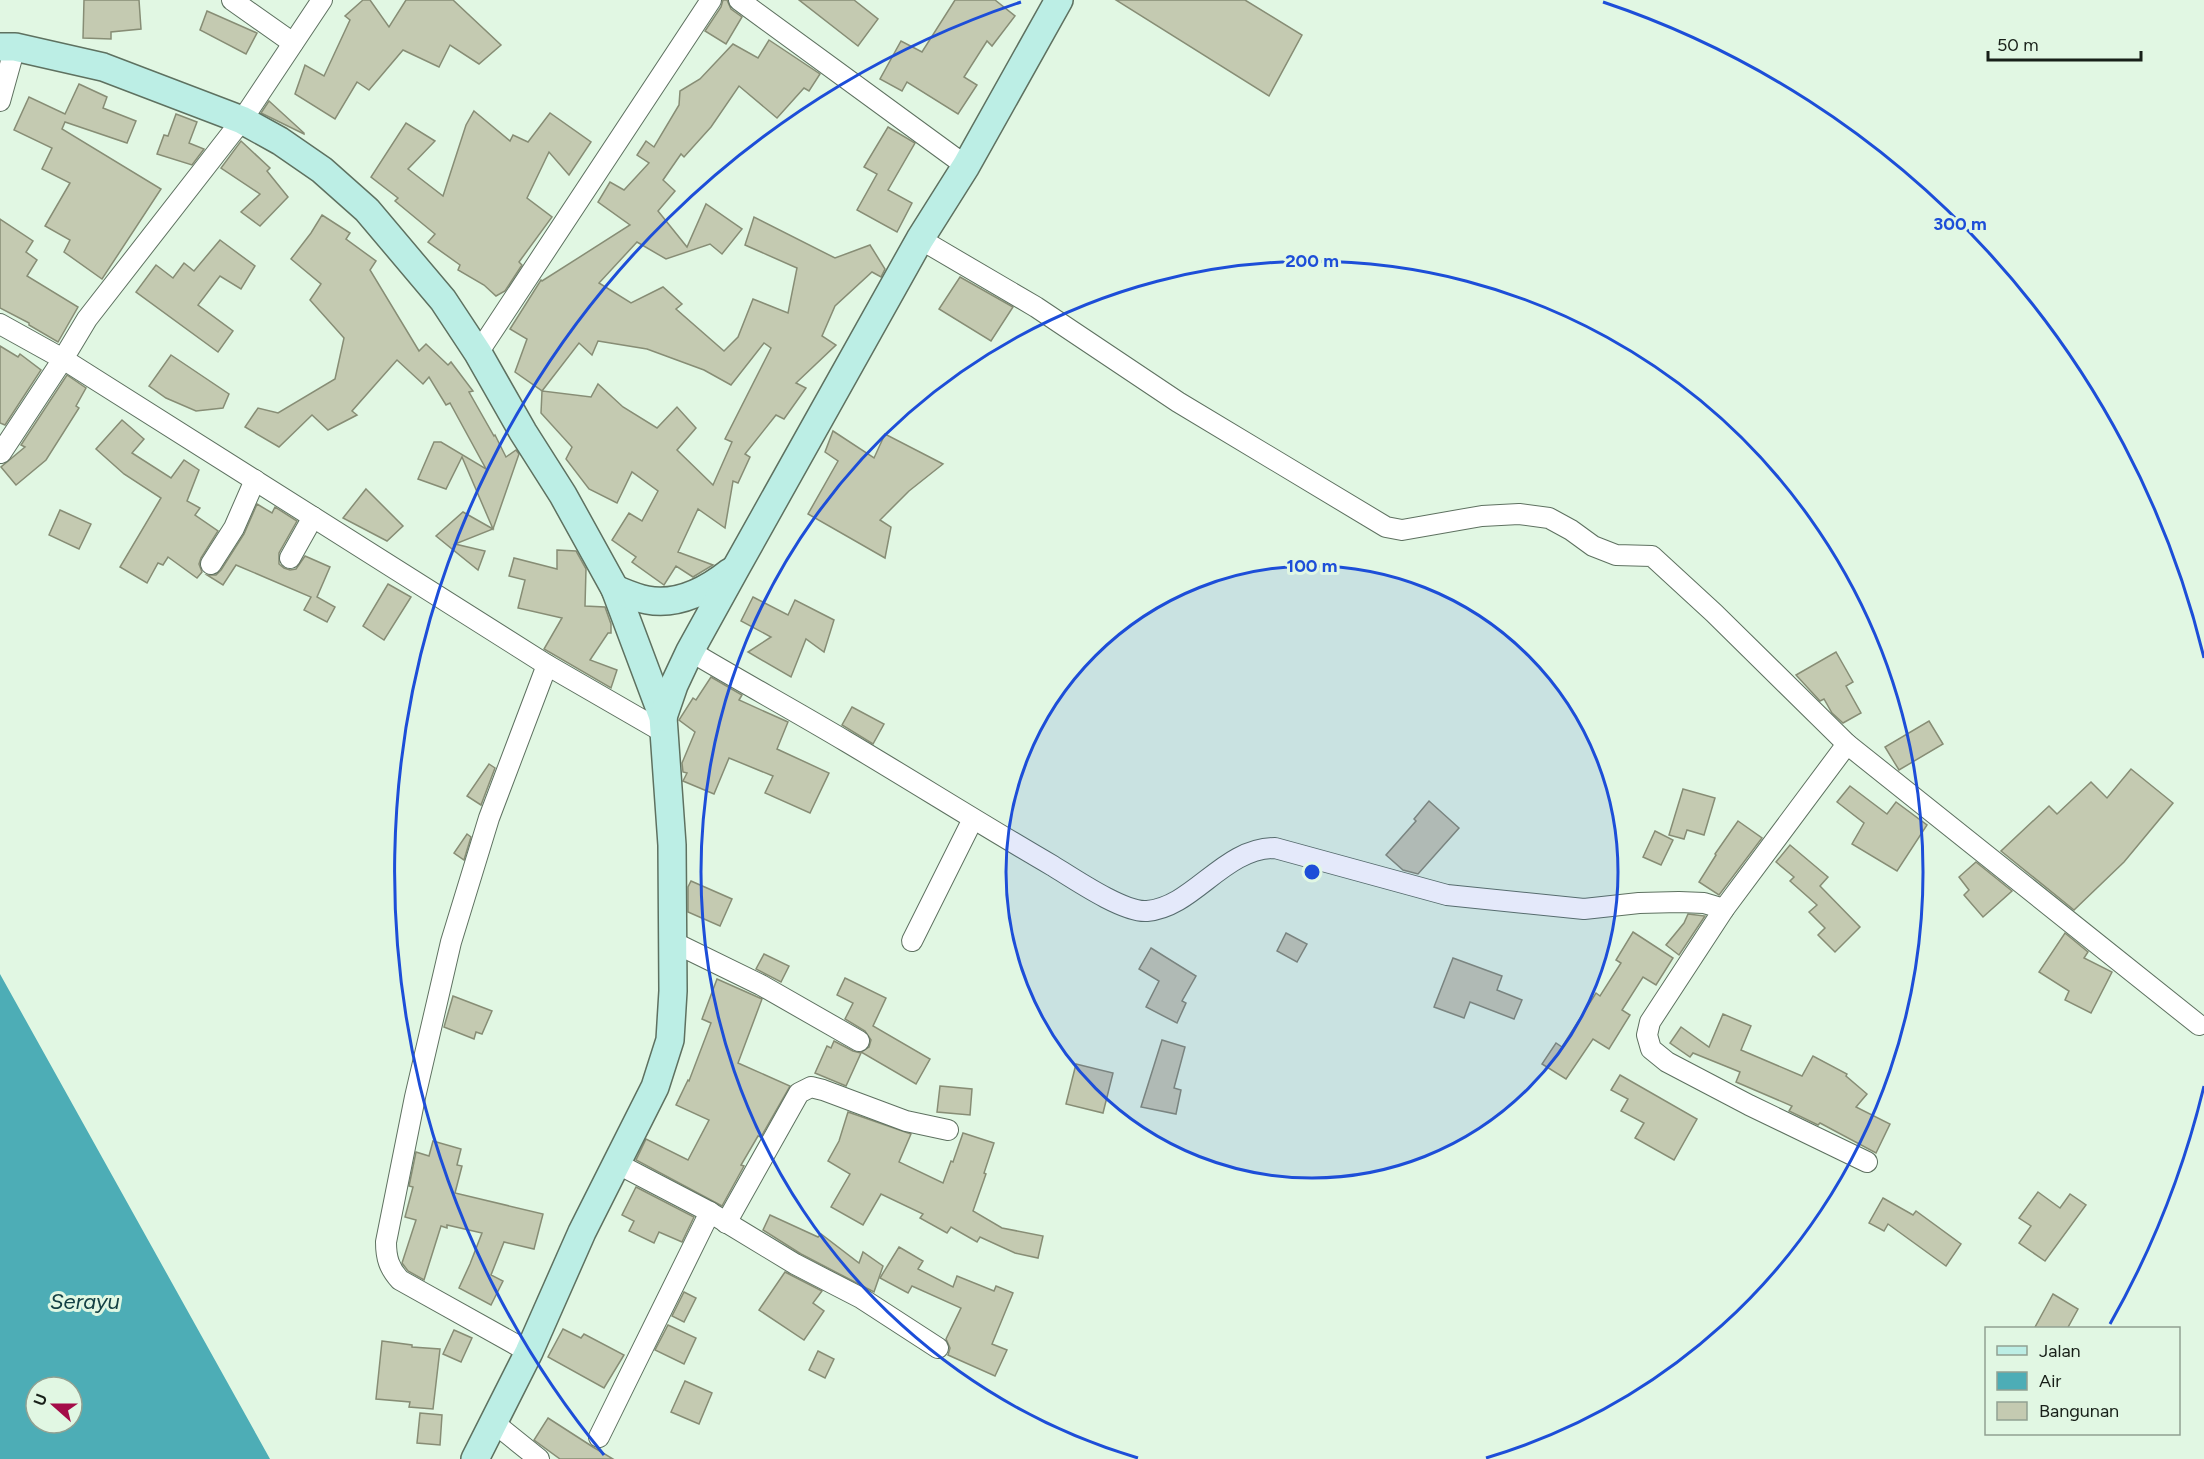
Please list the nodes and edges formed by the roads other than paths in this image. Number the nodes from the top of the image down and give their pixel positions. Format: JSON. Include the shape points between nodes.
{"nodes":[{"id":1,"x":232,"y":0,"type":"edge"},
{"id":2,"x":322,"y":0,"type":"edge"},
{"id":3,"x":711,"y":0,"type":"edge"},
{"id":4,"x":739,"y":0,"type":"edge"},
{"id":5,"x":1059,"y":0,"type":"edge"},
{"id":6,"x":293,"y":43,"type":"junction"},
{"id":7,"x":8,"y":47,"type":"edge"},
{"id":8,"x":0,"y":101,"type":"edge"},
{"id":9,"x":242,"y":120,"type":"junction"},
{"id":10,"x":966,"y":166,"type":"junction"},
{"id":11,"x":920,"y":239,"type":"junction"},
{"id":12,"x":0,"y":324,"type":"edge"},
{"id":13,"x":478,"y":353,"type":"junction"},
{"id":14,"x":63,"y":359,"type":"junction"},
{"id":15,"x":1,"y":453,"type":"edge"},
{"id":16,"x":255,"y":480,"type":"junction"},
{"id":17,"x":313,"y":517,"type":"junction"},
{"id":18,"x":290,"y":558,"type":"dead end"},
{"id":19,"x":211,"y":564,"type":"dead end"},
{"id":20,"x":737,"y":566,"type":"junction"},
{"id":21,"x":615,"y":589,"type":"junction"},
{"id":22,"x":690,"y":651,"type":"junction"},
{"id":23,"x":547,"y":665,"type":"junction"},
{"id":24,"x":663,"y":725,"type":"junction"},
{"id":25,"x":1847,"y":744,"type":"junction"},
{"id":26,"x":973,"y":819,"type":"junction"},
{"id":27,"x":1724,"y":909,"type":"junction"},
{"id":28,"x":912,"y":941,"type":"dead end"},
{"id":29,"x":673,"y":942,"type":"junction"},
{"id":30,"x":2199,"y":1025,"type":"dead end"},
{"id":31,"x":859,"y":1041,"type":"dead end"},
{"id":32,"x":948,"y":1130,"type":"dead end"},
{"id":33,"x":1867,"y":1162,"type":"dead end"},
{"id":34,"x":616,"y":1163,"type":"junction"},
{"id":35,"x":718,"y":1218,"type":"junction"},
{"id":36,"x":938,"y":1348,"type":"dead end"},
{"id":37,"x":529,"y":1352,"type":"junction"},
{"id":38,"x":493,"y":1422,"type":"junction"},
{"id":39,"x":599,"y":1437,"type":"dead end"},
{"id":40,"x":475,"y":1459,"type":"edge"},
{"id":41,"x":539,"y":1459,"type":"edge"}],
"edges":[{"from":1,"to":6,"type":"street"},
{"from":2,"to":6,"type":"street"},
{"from":3,"to":13,"type":"street"},
{"from":4,"to":10,"type":"street"},
{"from":5,"to":10,"type":"main road"},
{"from":6,"to":9,"type":"street"},
{"from":7,"to":8,"type":"street"},
{"from":7,"to":9,"type":"main road","via":[[103,67]]},
{"from":9,"to":13,"type":"main road","via":[[322,170],[367,210],[443,300]]},
{"from":9,"to":14,"type":"street","via":[[87,319]]},
{"from":10,"to":11,"type":"main road"},
{"from":11,"to":20,"type":"main road"},
{"from":11,"to":25,"type":"street","via":[[1036,307],[1178,402],[1386,527],[1402,530],[1482,516],[1519,514],[1549,518],[1593,546],[1616,555],[1652,556]]},
{"from":12,"to":14,"type":"street"},
{"from":13,"to":21,"type":"main road"},
{"from":14,"to":15,"type":"street"},
{"from":14,"to":16,"type":"street"},
{"from":16,"to":17,"type":"street"},
{"from":16,"to":19,"type":"street","via":[[234,528]]},
{"from":17,"to":18,"type":"street"},
{"from":17,"to":23,"type":"street"},
{"from":20,"to":21,"type":"main road","via":[[709,588],[666,602],[645,600]]},
{"from":20,"to":22,"type":"main road"},
{"from":21,"to":24,"type":"main road"},
{"from":22,"to":24,"type":"main road","via":[[674,685]]},
{"from":22,"to":26,"type":"street"},
{"from":23,"to":24,"type":"street"},
{"from":23,"to":37,"type":"street","via":[[489,818],[451,942],[386,1242],[391,1270],[400,1280]]},
{"from":24,"to":29,"type":"main road","via":[[672,845]]},
{"from":25,"to":27,"type":"street"},
{"from":25,"to":30,"type":"street"},
{"from":26,"to":27,"type":"street","via":[[1118,904],[1146,911],[1170,904],[1242,855],[1259,848],[1447,895],[1584,909],[1679,902]]},
{"from":26,"to":28,"type":"street"},
{"from":27,"to":33,"type":"street","via":[[1650,1022],[1647,1035],[1651,1049],[1667,1062],[1749,1105]]},
{"from":29,"to":31,"type":"street","via":[[761,985]]},
{"from":29,"to":34,"type":"main road","via":[[670,1040],[655,1087]]},
{"from":32,"to":35,"type":"street","via":[[906,1121],[811,1087],[799,1093]]},
{"from":34,"to":35,"type":"street"},
{"from":34,"to":37,"type":"main road"},
{"from":35,"to":36,"type":"street","via":[[861,1298]]},
{"from":35,"to":39,"type":"street"},
{"from":37,"to":38,"type":"main road"},
{"from":38,"to":40,"type":"main road"},
{"from":38,"to":41,"type":"street"}]}
